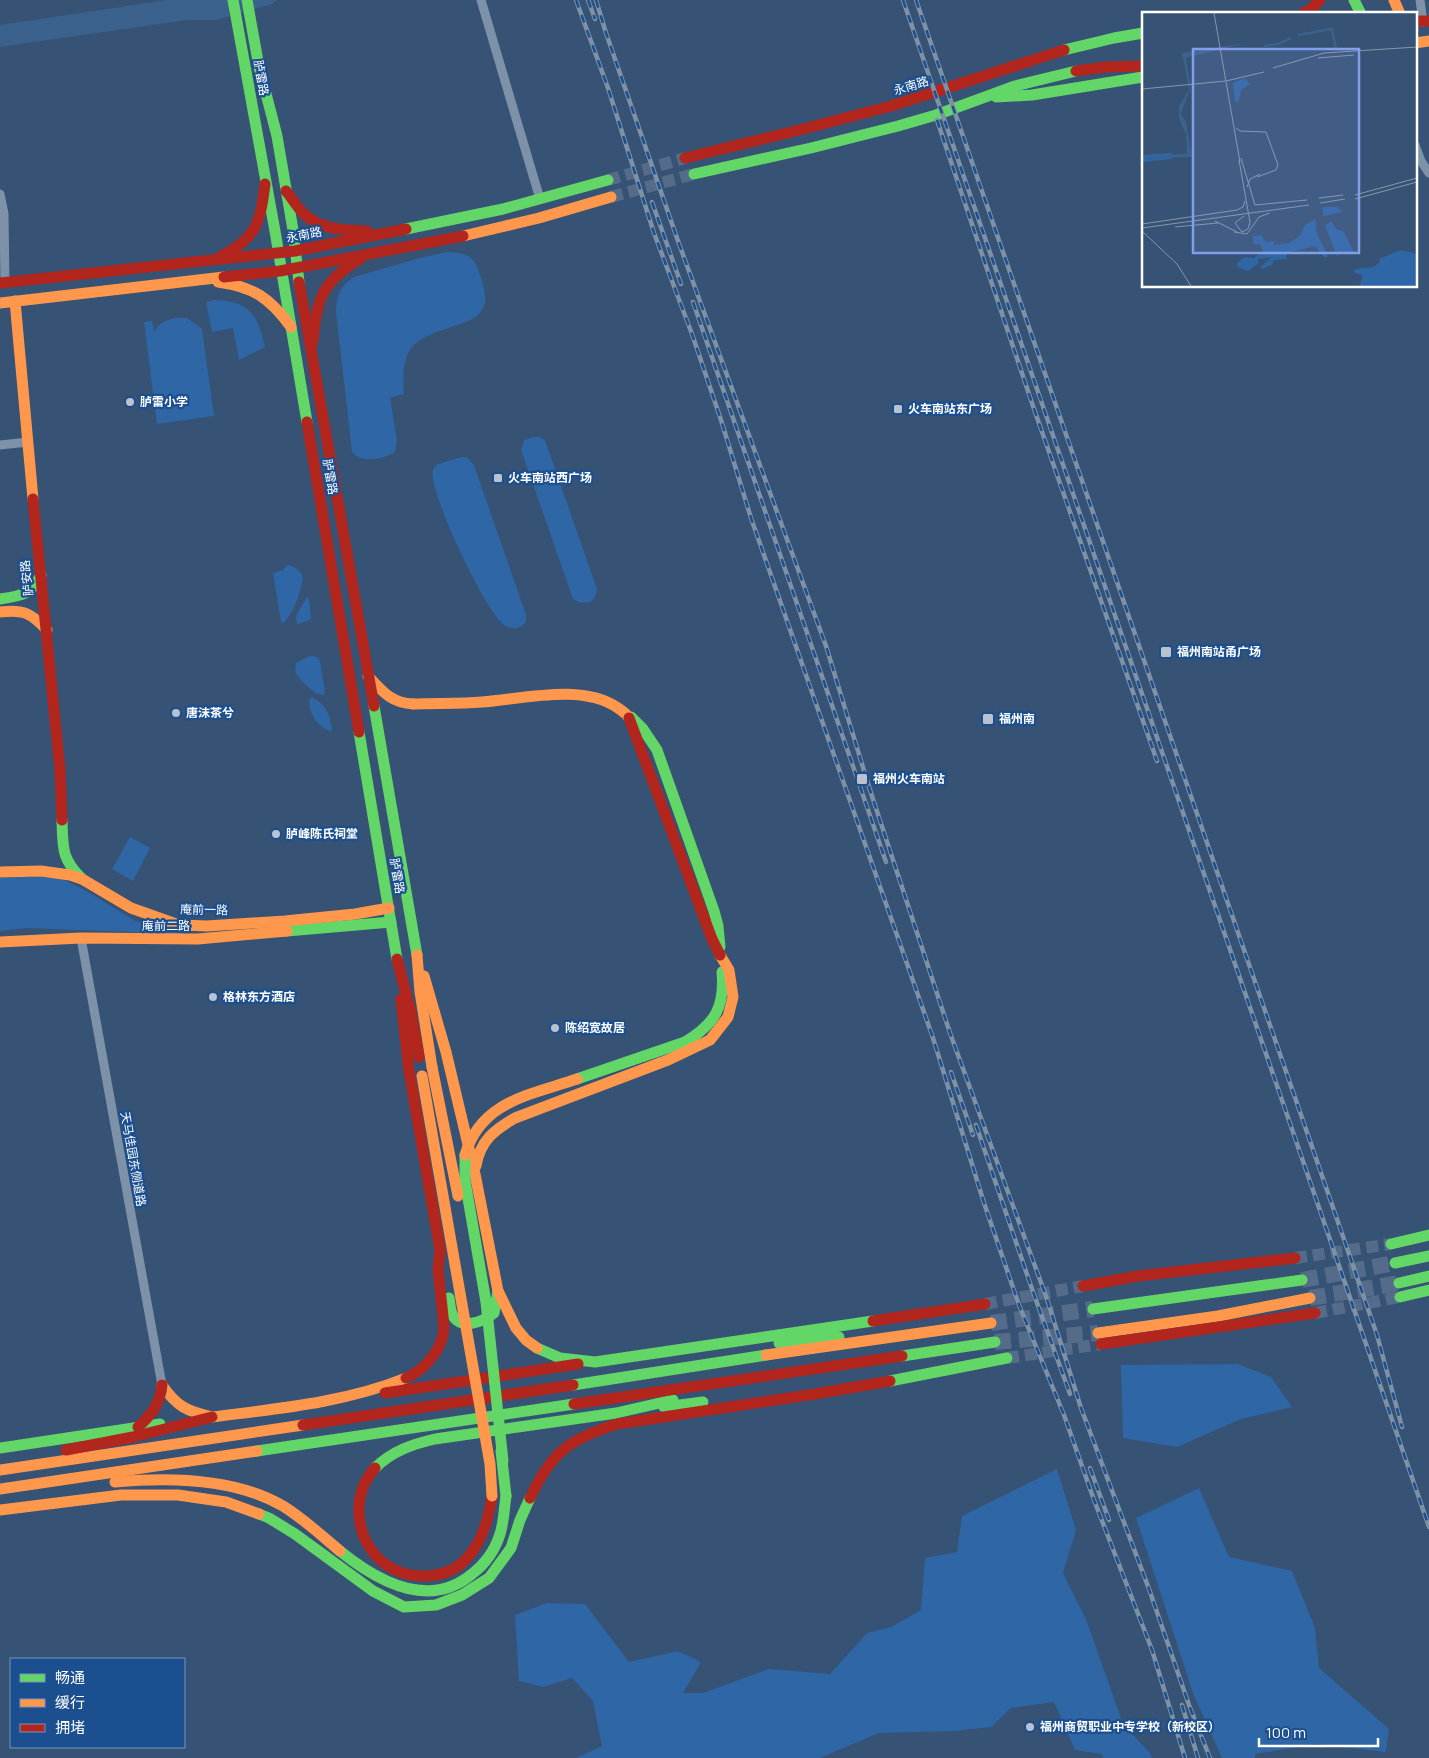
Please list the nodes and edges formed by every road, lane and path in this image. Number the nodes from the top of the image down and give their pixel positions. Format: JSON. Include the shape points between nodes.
{"nodes":[{"id":1,"x":233,"y":0,"type":"edge"},
{"id":2,"x":247,"y":0,"type":"edge"},
{"id":3,"x":481,"y":0,"type":"edge"},
{"id":4,"x":1320,"y":0,"type":"edge"},
{"id":5,"x":1354,"y":0,"type":"edge"},
{"id":6,"x":1394,"y":0,"type":"edge"},
{"id":7,"x":1420,"y":0,"type":"edge"},
{"id":8,"x":1306,"y":12,"type":"edge"},
{"id":9,"x":1360,"y":12,"type":"edge"},
{"id":10,"x":1399,"y":12,"type":"edge"},
{"id":11,"x":1422,"y":21,"type":"edge"},
{"id":12,"x":1142,"y":33,"type":"edge"},
{"id":13,"x":1429,"y":41,"type":"edge"},
{"id":14,"x":1416,"y":43,"type":"edge"},
{"id":15,"x":1142,"y":66,"type":"edge"},
{"id":16,"x":1142,"y":77,"type":"edge"},
{"id":17,"x":979,"y":99,"type":"junction"},
{"id":18,"x":1416,"y":147,"type":"edge"},
{"id":19,"x":685,"y":158,"type":"tunnel mouth"},
{"id":20,"x":1429,"y":173,"type":"edge"},
{"id":21,"x":694,"y":174,"type":"tunnel mouth"},
{"id":22,"x":266,"y":179,"type":"junction"},
{"id":23,"x":608,"y":180,"type":"tunnel mouth"},
{"id":24,"x":286,"y":190,"type":"junction"},
{"id":25,"x":0,"y":194,"type":"edge"},
{"id":26,"x":612,"y":197,"type":"tunnel mouth"},
{"id":27,"x":540,"y":199,"type":"junction"},
{"id":28,"x":387,"y":232,"type":"junction"},
{"id":29,"x":295,"y":251,"type":"junction"},
{"id":30,"x":373,"y":253,"type":"junction"},
{"id":31,"x":278,"y":254,"type":"junction"},
{"id":32,"x":211,"y":261,"type":"junction"},
{"id":33,"x":298,"y":267,"type":"junction"},
{"id":34,"x":280,"y":271,"type":"junction"},
{"id":35,"x":200,"y":280,"type":"junction"},
{"id":36,"x":2,"y":283,"type":"edge"},
{"id":37,"x":15,"y":301,"type":"junction"},
{"id":38,"x":0,"y":302,"type":"edge"},
{"id":39,"x":291,"y":328,"type":"junction"},
{"id":40,"x":312,"y":357,"type":"junction"},
{"id":41,"x":28,"y":442,"type":"junction"},
{"id":42,"x":0,"y":445,"type":"edge"},
{"id":43,"x":41,"y":575,"type":"junction"},
{"id":44,"x":0,"y":599,"type":"edge"},
{"id":45,"x":0,"y":612,"type":"edge"},
{"id":46,"x":47,"y":630,"type":"junction"},
{"id":47,"x":368,"y":676,"type":"junction"},
{"id":48,"x":63,"y":852,"type":"junction"},
{"id":49,"x":41,"y":871,"type":"junction"},
{"id":50,"x":0,"y":872,"type":"edge"},
{"id":51,"x":82,"y":879,"type":"junction"},
{"id":52,"x":389,"y":908,"type":"junction"},
{"id":53,"x":391,"y":922,"type":"junction"},
{"id":54,"x":81,"y":938,"type":"junction"},
{"id":55,"x":0,"y":942,"type":"edge"},
{"id":56,"x":417,"y":955,"type":"junction"},
{"id":57,"x":720,"y":955,"type":"junction"},
{"id":58,"x":398,"y":959,"type":"junction"},
{"id":59,"x":426,"y":1068,"type":"junction"},
{"id":60,"x":475,"y":1174,"type":"junction"},
{"id":61,"x":1429,"y":1235,"type":"edge"},
{"id":62,"x":1391,"y":1244,"type":"tunnel mouth"},
{"id":63,"x":440,"y":1250,"type":"junction"},
{"id":64,"x":1429,"y":1256,"type":"edge"},
{"id":65,"x":1295,"y":1258,"type":"tunnel mouth"},
{"id":66,"x":1396,"y":1263,"type":"tunnel mouth"},
{"id":67,"x":1429,"y":1276,"type":"edge"},
{"id":68,"x":1302,"y":1280,"type":"tunnel mouth"},
{"id":69,"x":1399,"y":1283,"type":"tunnel mouth"},
{"id":70,"x":1083,"y":1286,"type":"tunnel mouth"},
{"id":71,"x":1429,"y":1290,"type":"edge"},
{"id":72,"x":498,"y":1291,"type":"junction"},
{"id":73,"x":1400,"y":1297,"type":"tunnel mouth"},
{"id":74,"x":1310,"y":1298,"type":"tunnel mouth"},
{"id":75,"x":985,"y":1304,"type":"tunnel mouth"},
{"id":76,"x":1093,"y":1309,"type":"tunnel mouth"},
{"id":77,"x":1315,"y":1313,"type":"tunnel mouth"},
{"id":78,"x":991,"y":1323,"type":"tunnel mouth"},
{"id":79,"x":950,"y":1329,"type":"junction"},
{"id":80,"x":995,"y":1342,"type":"tunnel mouth"},
{"id":81,"x":699,"y":1348,"type":"junction"},
{"id":82,"x":1007,"y":1358,"type":"tunnel mouth"},
{"id":83,"x":595,"y":1362,"type":"junction"},
{"id":84,"x":784,"y":1373,"type":"junction"},
{"id":85,"x":162,"y":1385,"type":"junction"},
{"id":86,"x":815,"y":1394,"type":"junction"},
{"id":87,"x":314,"y":1404,"type":"junction"},
{"id":88,"x":616,"y":1413,"type":"junction"},
{"id":89,"x":212,"y":1417,"type":"junction"},
{"id":90,"x":136,"y":1432,"type":"junction"},
{"id":91,"x":0,"y":1448,"type":"edge"},
{"id":92,"x":503,"y":1461,"type":"junction"},
{"id":93,"x":0,"y":1462,"type":"edge"},
{"id":94,"x":0,"y":1470,"type":"edge"},
{"id":95,"x":186,"y":1482,"type":"junction"},
{"id":96,"x":57,"y":1484,"type":"junction"},
{"id":97,"x":0,"y":1490,"type":"edge"},
{"id":98,"x":103,"y":1497,"type":"junction"},
{"id":99,"x":0,"y":1510,"type":"edge"}],
"edges":[{"from":1,"to":22,"type":"main road","name":"胪雷路"},
{"from":2,"to":24,"type":"main road","name":"胪雷路"},
{"from":3,"to":27,"type":"street"},
{"from":4,"to":8,"type":"main road"},
{"from":5,"to":9,"type":"main road"},
{"from":6,"to":10,"type":"main road"},
{"from":7,"to":11,"type":"street"},
{"from":12,"to":19,"type":"main road","name":"永南路","via":[[1085,45],[850,118]]},
{"from":13,"to":14,"type":"main road"},
{"from":15,"to":17,"type":"main road","via":[[1118,66],[1047,77]]},
{"from":16,"to":17,"type":"main road","via":[[1032,95]]},
{"from":17,"to":21,"type":"main road","via":[[929,118],[857,138]]},
{"from":18,"to":20,"type":"street"},
{"from":22,"to":31,"type":"main road","name":"胪雷路"},
{"from":22,"to":32,"type":"main road","via":[[261,214],[250,238],[234,251]]},
{"from":23,"to":27,"type":"main road","name":"永南路"},
{"from":24,"to":28,"type":"main road","via":[[316,223],[335,230]]},
{"from":24,"to":29,"type":"main road","name":"胪雷路"},
{"from":25,"to":36,"type":"street","via":[[4,214]]},
{"from":26,"to":30,"type":"main road","via":[[466,236]]},
{"from":27,"to":28,"type":"main road","name":"永南路"},
{"from":28,"to":29,"type":"main road","name":"永南路"},
{"from":29,"to":31,"type":"main road","name":"永南路"},
{"from":29,"to":33,"type":"main road","name":"胪雷路"},
{"from":30,"to":33,"type":"main road"},
{"from":30,"to":40,"type":"main road","via":[[341,270],[325,286],[315,316]]},
{"from":31,"to":32,"type":"main road","name":"永南路"},
{"from":31,"to":34,"type":"main road","name":"胪雷路"},
{"from":32,"to":36,"type":"main road","name":"永南路"},
{"from":33,"to":34,"type":"main road"},
{"from":33,"to":40,"type":"main road","name":"胪雷路"},
{"from":34,"to":35,"type":"main road"},
{"from":34,"to":39,"type":"main road","name":"胪雷路"},
{"from":35,"to":37,"type":"main road"},
{"from":35,"to":39,"type":"main road","via":[[223,282],[259,292]]},
{"from":37,"to":38,"type":"main road"},
{"from":37,"to":41,"type":"main road","name":"胪安路"},
{"from":39,"to":52,"type":"main road","name":"胪雷路"},
{"from":40,"to":47,"type":"main road","name":"胪雷路"},
{"from":41,"to":42,"type":"street"},
{"from":41,"to":43,"type":"main road","name":"胪安路"},
{"from":43,"to":44,"type":"main road","via":[[31,592]]},
{"from":43,"to":46,"type":"main road","name":"胪安路"},
{"from":45,"to":46,"type":"main road","via":[[26,611]]},
{"from":46,"to":48,"type":"main road","name":"胪安路","via":[[60,770]]},
{"from":47,"to":56,"type":"main road","name":"胪雷路"},
{"from":47,"to":57,"type":"main road","bridge":true,"via":[[387,697],[399,703],[481,702],[568,695],[601,699],[616,706],[628,716]]},
{"from":48,"to":49,"type":"main road","via":[[53,866]]},
{"from":48,"to":51,"type":"main road"},
{"from":49,"to":50,"type":"main road","name":"庵前一路"},
{"from":49,"to":51,"type":"main road","name":"庵前一路"},
{"from":51,"to":52,"type":"main road","name":"庵前一路","via":[[131,908],[179,925],[285,921]]},
{"from":52,"to":53,"type":"main road","name":"胪雷路"},
{"from":53,"to":54,"type":"main road","name":"庵前二路","via":[[198,939]]},
{"from":53,"to":58,"type":"main road","name":"胪雷路"},
{"from":54,"to":55,"type":"main road","name":"庵前二路"},
{"from":54,"to":85,"type":"street","name":"天马佳园东侧道路"},
{"from":56,"to":59,"type":"main road"},
{"from":56,"to":60,"type":"main road","via":[[446,1052]]},
{"from":57,"to":60,"type":"main road","via":[[729,970],[733,997],[728,1017],[710,1040],[501,1126],[480,1146]]},
{"from":57,"to":92,"type":"main road","bridge":true,"via":[[723,999],[705,1029],[685,1042],[491,1112],[469,1142],[465,1156],[465,1181],[486,1302]]},
{"from":58,"to":59,"type":"main road"},
{"from":58,"to":63,"type":"main road","via":[[409,1071]]},
{"from":59,"to":88,"type":"main road","bridge":true,"via":[[490,1464],[492,1496],[489,1518],[480,1542],[464,1562],[440,1575],[421,1577],[388,1568],[373,1554],[364,1538],[358,1504],[367,1479],[382,1461],[398,1451],[443,1437]]},
{"from":59,"to":92,"type":"main road","bridge":true,"via":[[463,1222]]},
{"from":60,"to":72,"type":"main road"},
{"from":61,"to":62,"type":"main road"},
{"from":63,"to":72,"type":"main road","via":[[451,1312],[461,1322],[471,1324],[494,1313]]},
{"from":63,"to":87,"type":"main road","via":[[438,1269],[444,1326],[440,1345],[429,1362],[409,1378],[396,1383]]},
{"from":64,"to":66,"type":"main road"},
{"from":65,"to":70,"type":"main road"},
{"from":67,"to":69,"type":"main road"},
{"from":68,"to":76,"type":"main road"},
{"from":71,"to":73,"type":"main road"},
{"from":72,"to":83,"type":"main road","via":[[516,1328],[536,1348],[560,1358]]},
{"from":74,"to":77,"type":"main road","via":[[1100,1338]]},
{"from":75,"to":81,"type":"main road"},
{"from":78,"to":79,"type":"main road"},
{"from":79,"to":81,"type":"main road"},
{"from":79,"to":94,"type":"main road"},
{"from":80,"to":84,"type":"main road"},
{"from":81,"to":83,"type":"main road"},
{"from":82,"to":86,"type":"main road"},
{"from":83,"to":87,"type":"main road"},
{"from":84,"to":88,"type":"main road"},
{"from":84,"to":96,"type":"main road","via":[[112,1473]]},
{"from":85,"to":89,"type":"main road","via":[[185,1410]]},
{"from":85,"to":90,"type":"main road","via":[[158,1406]]},
{"from":86,"to":88,"type":"main road"},
{"from":86,"to":98,"type":"main road","via":[[617,1424],[577,1439],[558,1454],[540,1477],[511,1548],[489,1578],[462,1595],[436,1604],[404,1607],[373,1591],[269,1518],[226,1502],[178,1494]]},
{"from":87,"to":89,"type":"main road"},
{"from":89,"to":90,"type":"main road"},
{"from":90,"to":91,"type":"main road"},
{"from":90,"to":93,"type":"main road"},
{"from":92,"to":95,"type":"main road","bridge":true,"via":[[506,1496],[501,1533],[491,1553],[475,1573],[457,1585],[435,1591],[410,1590],[387,1583],[356,1565],[285,1507],[223,1486]]},
{"from":95,"to":96,"type":"main road","via":[[130,1480]]},
{"from":95,"to":98,"type":"main road"},
{"from":96,"to":97,"type":"main road"},
{"from":98,"to":99,"type":"main road"}]}
